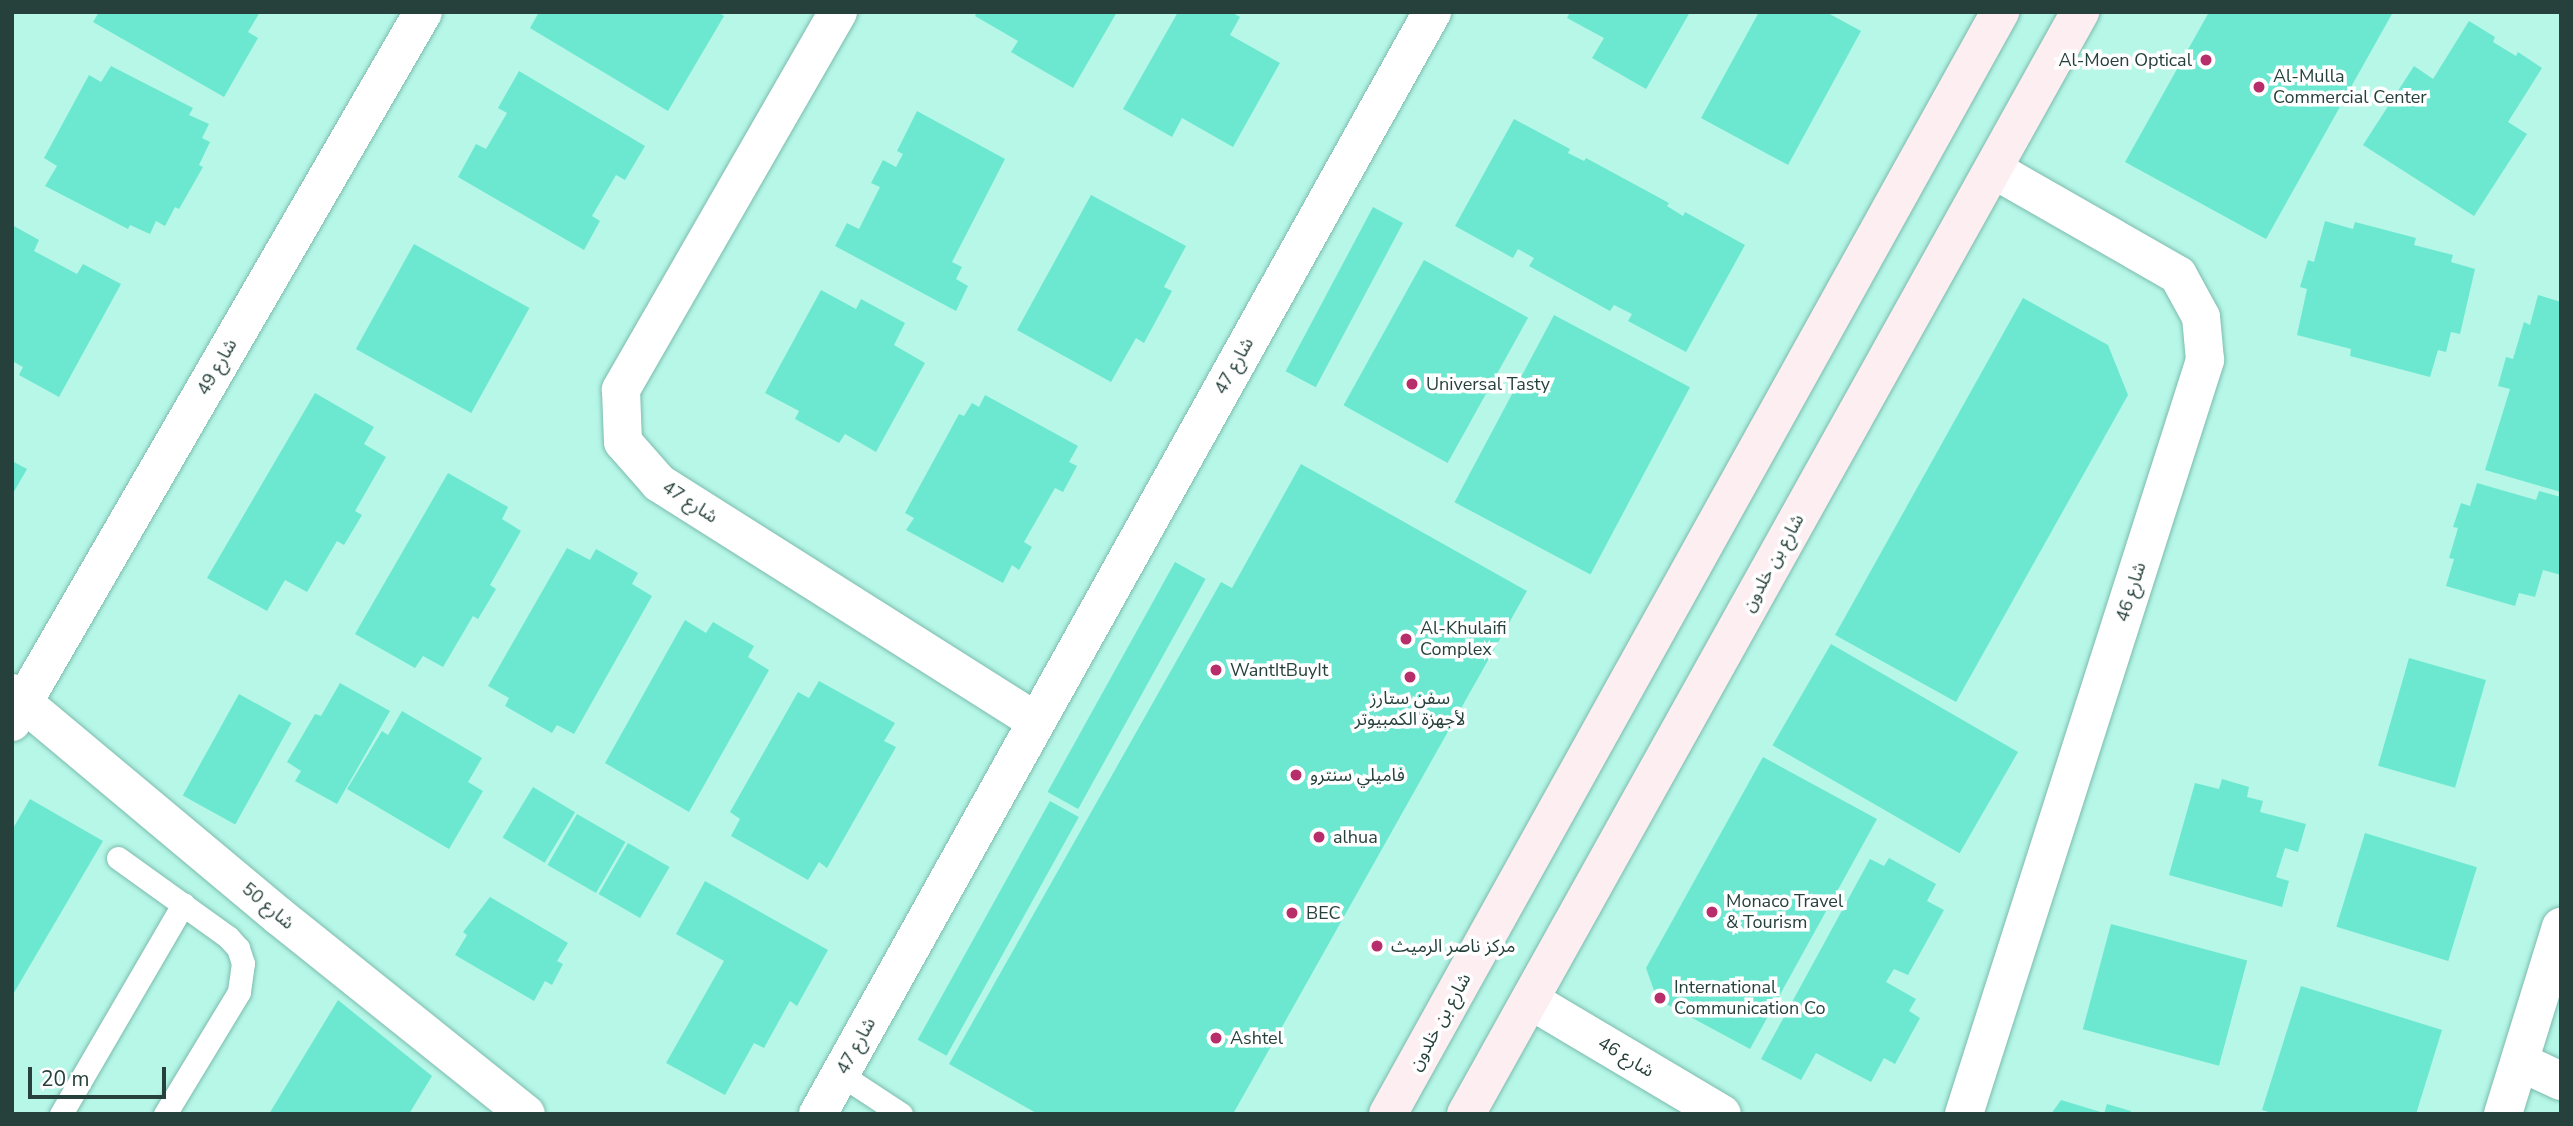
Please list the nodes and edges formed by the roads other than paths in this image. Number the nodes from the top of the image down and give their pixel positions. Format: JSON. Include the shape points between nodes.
{"nodes":[{"id":1,"x":423,"y":12,"type":"edge"},
{"id":2,"x":838,"y":12,"type":"edge"},
{"id":3,"x":1432,"y":12,"type":"edge"},
{"id":4,"x":2000,"y":12,"type":"edge"},
{"id":5,"x":2080,"y":12,"type":"edge"},
{"id":6,"x":1993,"y":169,"type":"junction"},
{"id":7,"x":16,"y":706,"type":"edge"},
{"id":8,"x":1036,"y":721,"type":"junction"},
{"id":9,"x":118,"y":858,"type":"dead end"},
{"id":10,"x":183,"y":904,"type":"junction"},
{"id":11,"x":2561,"y":927,"type":"edge"},
{"id":12,"x":1530,"y":1000,"type":"junction"},
{"id":13,"x":2520,"y":1062,"type":"junction"},
{"id":14,"x":840,"y":1074,"type":"junction"},
{"id":15,"x":2561,"y":1081,"type":"edge"},
{"id":16,"x":507,"y":1108,"type":"edge"},
{"id":17,"x":61,"y":1114,"type":"edge"},
{"id":18,"x":165,"y":1114,"type":"edge"},
{"id":19,"x":818,"y":1114,"type":"edge"},
{"id":20,"x":901,"y":1114,"type":"edge"},
{"id":21,"x":1388,"y":1114,"type":"edge"},
{"id":22,"x":1466,"y":1114,"type":"edge"},
{"id":23,"x":1722,"y":1114,"type":"edge"},
{"id":24,"x":1964,"y":1114,"type":"edge"},
{"id":25,"x":2503,"y":1114,"type":"edge"}],
"edges":[{"from":1,"to":7,"type":"street","name":"شارع 49"},
{"from":2,"to":8,"type":"street","name":"شارع 47","via":[[621,390],[623,442],[659,483]]},
{"from":3,"to":8,"type":"street","name":"شارع 47"},
{"from":4,"to":21,"type":"street","name":"شارع بن خلدون"},
{"from":5,"to":6,"type":"street","name":"شارع بن خلدون"},
{"from":6,"to":12,"type":"street","name":"شارع بن خلدون"},
{"from":6,"to":24,"type":"street","name":"شارع 46","via":[[2178,275],[2200,317],[2205,360]]},
{"from":7,"to":16,"type":"street","name":"شارع 50","via":[[280,917]]},
{"from":8,"to":14,"type":"street","name":"شارع 47"},
{"from":9,"to":10,"type":"lane"},
{"from":10,"to":17,"type":"lane"},
{"from":10,"to":18,"type":"lane","via":[[237,948],[243,978]]},
{"from":11,"to":13,"type":"street"},
{"from":12,"to":22,"type":"street","name":"شارع بن خلدون"},
{"from":12,"to":23,"type":"street","name":"شارع 46"},
{"from":13,"to":15,"type":"street"},
{"from":13,"to":25,"type":"street"},
{"from":14,"to":19,"type":"street","name":"شارع 47"},
{"from":14,"to":20,"type":"lane"}]}
